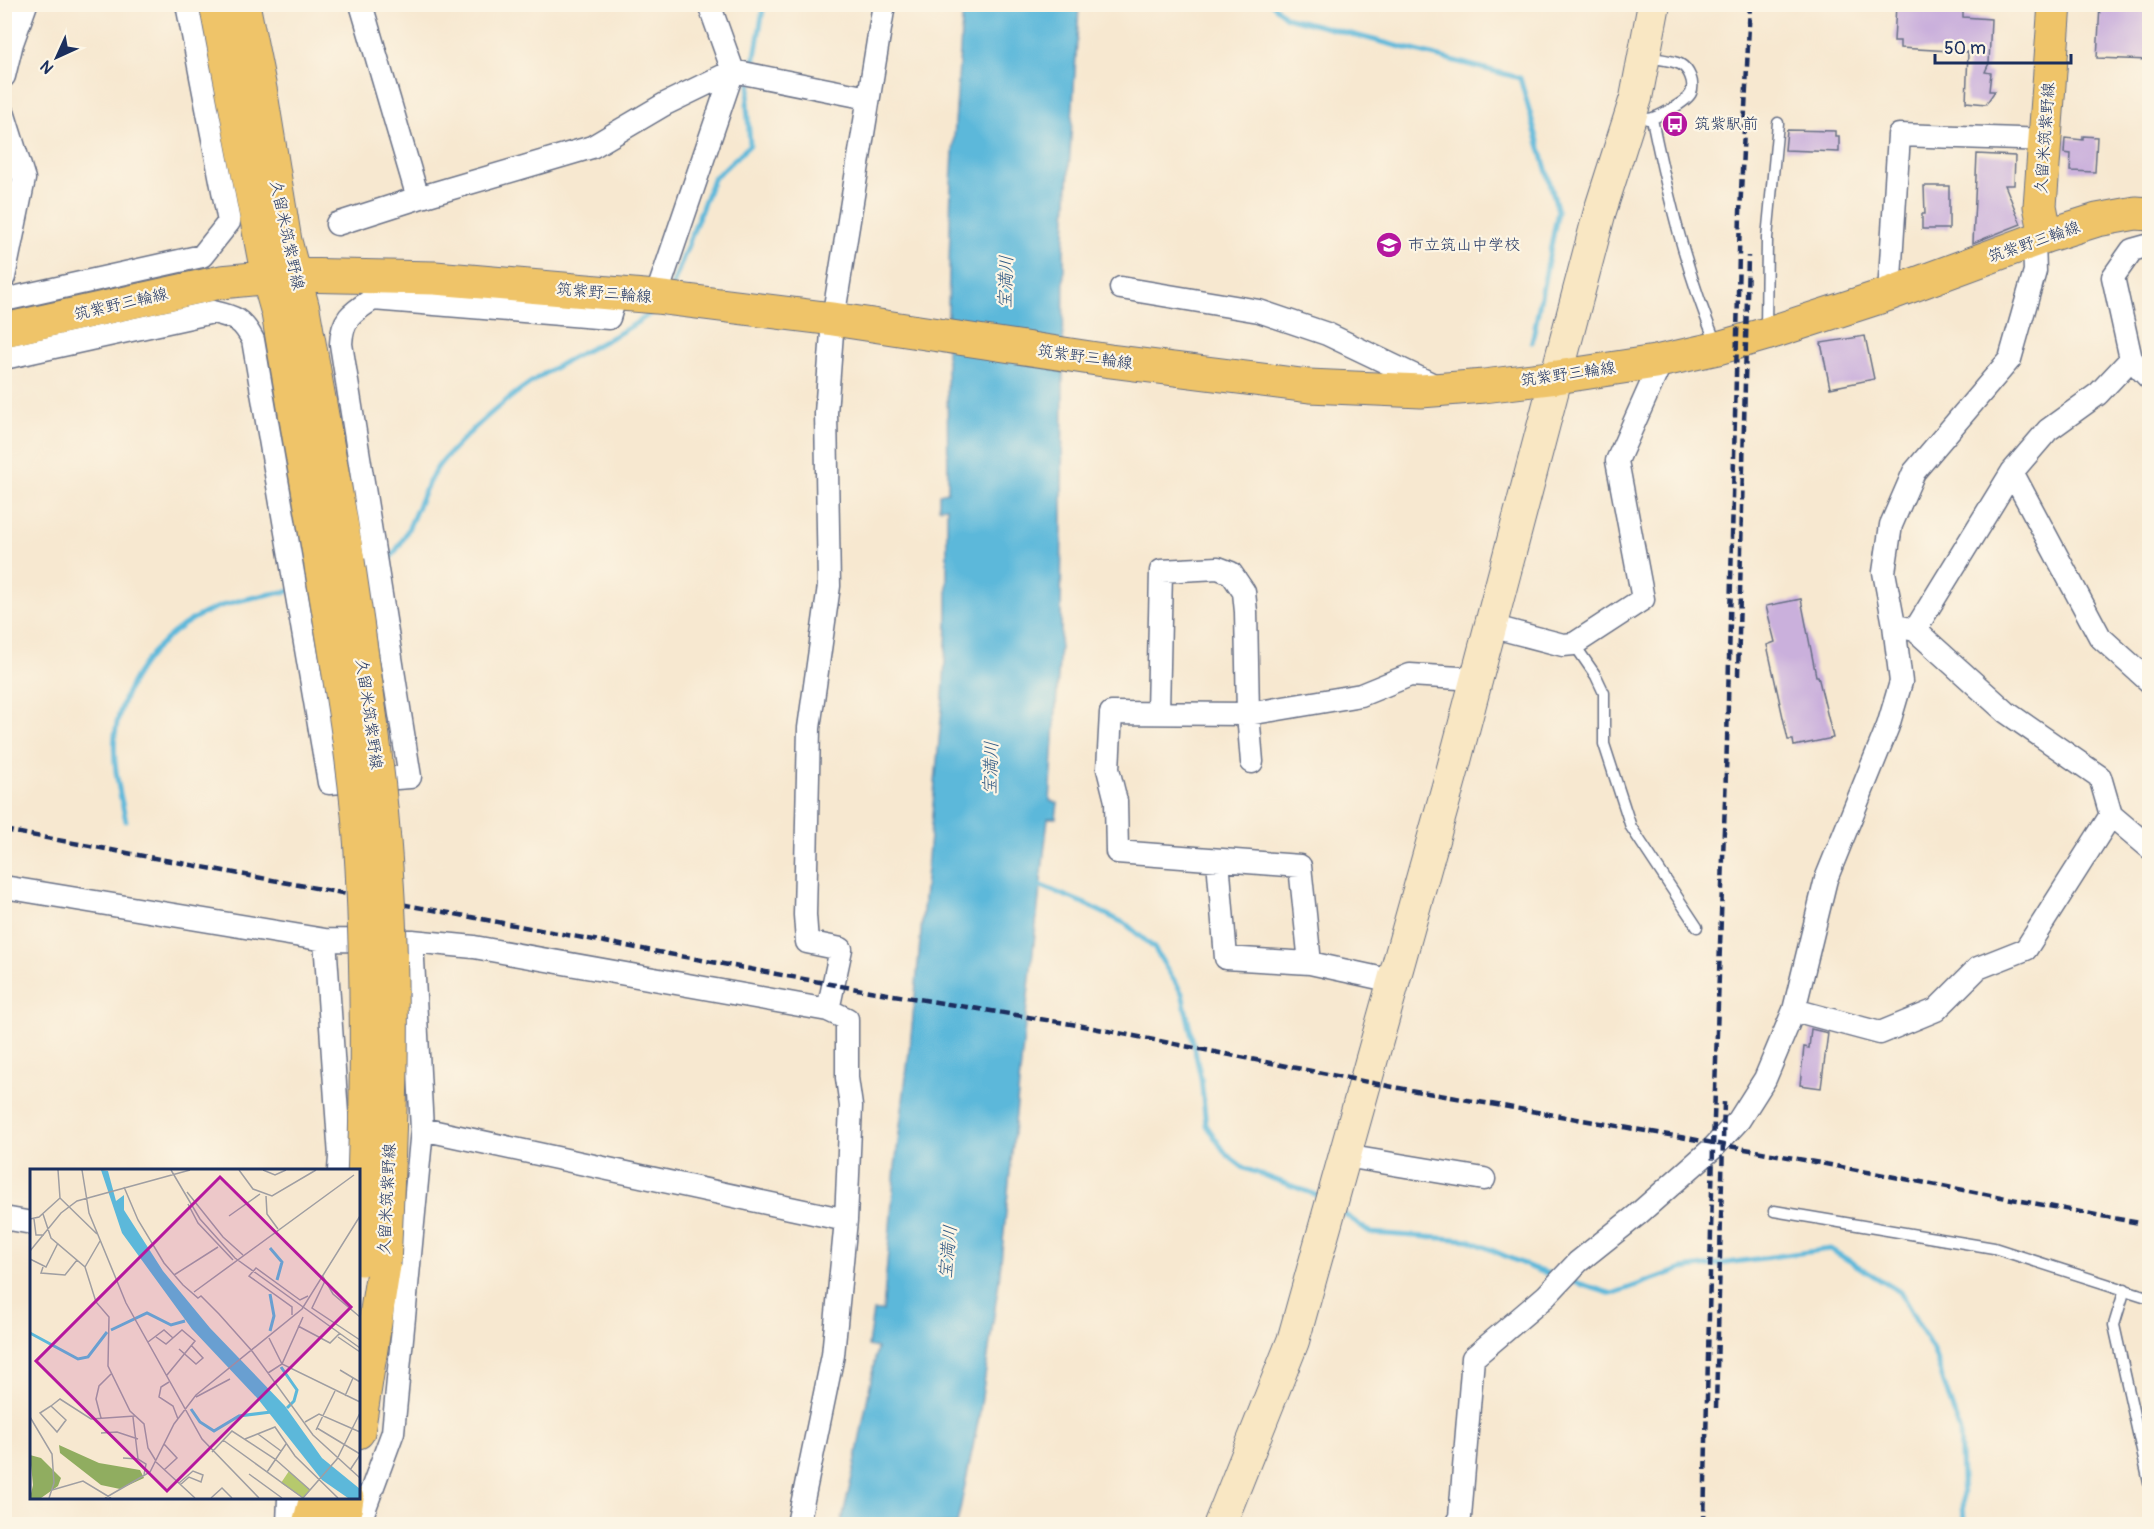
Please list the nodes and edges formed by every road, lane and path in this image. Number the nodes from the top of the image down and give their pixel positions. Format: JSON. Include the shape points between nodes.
{"nodes":[{"id":1,"x":26,"y":4,"type":"edge"},
{"id":2,"x":187,"y":4,"type":"edge"},
{"id":3,"x":216,"y":4,"type":"edge"},
{"id":4,"x":243,"y":4,"type":"edge"},
{"id":5,"x":361,"y":4,"type":"edge"},
{"id":6,"x":709,"y":4,"type":"edge"},
{"id":7,"x":884,"y":4,"type":"edge"},
{"id":8,"x":1654,"y":4,"type":"edge"},
{"id":9,"x":2055,"y":4,"type":"edge"},
{"id":10,"x":1644,"y":57,"type":"junction"},
{"id":11,"x":733,"y":71,"type":"junction"},
{"id":12,"x":4,"y":76,"type":"edge"},
{"id":13,"x":868,"y":98,"type":"junction"},
{"id":14,"x":4,"y":115,"type":"edge"},
{"id":15,"x":1641,"y":119,"type":"junction"},
{"id":16,"x":1778,"y":123,"type":"dead end"},
{"id":17,"x":2046,"y":140,"type":"junction"},
{"id":18,"x":418,"y":198,"type":"junction"},
{"id":19,"x":2150,"y":214,"type":"edge"},
{"id":20,"x":337,"y":224,"type":"dead end"},
{"id":21,"x":2040,"y":238,"type":"junction"},
{"id":22,"x":2150,"y":245,"type":"edge"},
{"id":23,"x":281,"y":276,"type":"junction"},
{"id":24,"x":4,"y":278,"type":"edge"},
{"id":25,"x":1121,"y":288,"type":"dead end"},
{"id":26,"x":616,"y":294,"type":"junction"},
{"id":27,"x":1889,"y":294,"type":"junction"},
{"id":28,"x":656,"y":297,"type":"junction"},
{"id":29,"x":4,"y":300,"type":"edge"},
{"id":30,"x":833,"y":319,"type":"junction"},
{"id":31,"x":4,"y":330,"type":"edge"},
{"id":32,"x":1766,"y":334,"type":"junction"},
{"id":33,"x":1718,"y":348,"type":"junction"},
{"id":34,"x":4,"y":358,"type":"edge"},
{"id":35,"x":2131,"y":358,"type":"junction"},
{"id":36,"x":1662,"y":360,"type":"junction"},
{"id":37,"x":1557,"y":376,"type":"junction"},
{"id":38,"x":2150,"y":379,"type":"edge"},
{"id":39,"x":1442,"y":389,"type":"junction"},
{"id":40,"x":2012,"y":472,"type":"junction"},
{"id":41,"x":1904,"y":627,"type":"junction"},
{"id":42,"x":1498,"y":628,"type":"dead end"},
{"id":43,"x":1574,"y":644,"type":"junction"},
{"id":44,"x":1476,"y":679,"type":"junction"},
{"id":45,"x":2150,"y":682,"type":"edge"},
{"id":46,"x":1158,"y":712,"type":"junction"},
{"id":47,"x":1248,"y":714,"type":"junction"},
{"id":48,"x":1252,"y":762,"type":"dead end"},
{"id":49,"x":2111,"y":815,"type":"junction"},
{"id":50,"x":2150,"y":848,"type":"edge"},
{"id":51,"x":1218,"y":860,"type":"junction"},
{"id":52,"x":4,"y":888,"type":"edge"},
{"id":53,"x":1697,"y":927,"type":"dead end"},
{"id":54,"x":325,"y":940,"type":"junction"},
{"id":55,"x":412,"y":941,"type":"junction"},
{"id":56,"x":1310,"y":963,"type":"junction"},
{"id":57,"x":1393,"y":981,"type":"junction"},
{"id":58,"x":828,"y":1010,"type":"junction"},
{"id":59,"x":1794,"y":1010,"type":"junction"},
{"id":60,"x":422,"y":1129,"type":"junction"},
{"id":61,"x":1345,"y":1156,"type":"junction"},
{"id":62,"x":339,"y":1169,"type":"edge"},
{"id":63,"x":1484,"y":1179,"type":"dead end"},
{"id":64,"x":1774,"y":1211,"type":"dead end"},
{"id":65,"x":4,"y":1218,"type":"edge"},
{"id":66,"x":846,"y":1220,"type":"junction"},
{"id":67,"x":30,"y":1223,"type":"edge"},
{"id":68,"x":368,"y":1267,"type":"edge"},
{"id":69,"x":2125,"y":1289,"type":"junction"},
{"id":70,"x":2150,"y":1298,"type":"edge"},
{"id":71,"x":360,"y":1399,"type":"edge"},
{"id":72,"x":2150,"y":1487,"type":"edge"},
{"id":73,"x":289,"y":1499,"type":"edge"},
{"id":74,"x":315,"y":1499,"type":"edge"},
{"id":75,"x":347,"y":1499,"type":"edge"},
{"id":76,"x":288,"y":1524,"type":"edge"},
{"id":77,"x":309,"y":1524,"type":"edge"},
{"id":78,"x":343,"y":1524,"type":"edge"},
{"id":79,"x":359,"y":1524,"type":"edge"},
{"id":80,"x":798,"y":1524,"type":"edge"},
{"id":81,"x":1220,"y":1524,"type":"edge"},
{"id":82,"x":1456,"y":1524,"type":"edge"}],
"edges":[{"from":1,"to":12,"type":"street"},
{"from":2,"to":29,"type":"street","via":[[229,222],[202,256]]},
{"from":3,"to":23,"type":"main road","name":"久留米筑紫野線"},
{"from":4,"to":23,"type":"main road","name":"久留米筑紫野線","via":[[285,241]]},
{"from":5,"to":18,"type":"street"},
{"from":6,"to":11,"type":"street"},
{"from":7,"to":13,"type":"street"},
{"from":8,"to":10,"type":"street"},
{"from":9,"to":17,"type":"main road","name":"久留米筑紫野線"},
{"from":10,"to":15,"type":"street","via":[[1636,98]]},
{"from":10,"to":15,"type":"lane","via":[[1679,63],[1692,82],[1691,93],[1684,100]]},
{"from":11,"to":13,"type":"street"},
{"from":11,"to":18,"type":"street","via":[[665,104],[592,147]]},
{"from":11,"to":28,"type":"street"},
{"from":13,"to":30,"type":"street"},
{"from":14,"to":24,"type":"street","via":[[24,178]]},
{"from":15,"to":33,"type":"lane","via":[[1697,297]]},
{"from":15,"to":37,"type":"street","via":[[1600,211]]},
{"from":16,"to":32,"type":"lane","via":[[1767,238]]},
{"from":17,"to":21,"type":"main road","name":"久留米筑紫野線"},
{"from":17,"to":27,"type":"street","via":[[1899,135]]},
{"from":18,"to":20,"type":"street"},
{"from":19,"to":21,"type":"main road","name":"筑紫野三輪線","via":[[2097,220]]},
{"from":21,"to":27,"type":"main road","name":"筑紫野三輪線"},
{"from":21,"to":41,"type":"street","via":[[2035,271],[2010,359],[1914,472],[1891,525],[1884,572]]},
{"from":22,"to":35,"type":"street","via":[[2132,250],[2114,277]]},
{"from":23,"to":26,"type":"main road","name":"筑紫野三輪線","via":[[435,278]]},
{"from":23,"to":31,"type":"main road","name":"筑紫野三輪線","via":[[221,282]]},
{"from":23,"to":68,"type":"main road","name":"久留米筑紫野線","bridge":true,"via":[[278,313],[335,566],[362,867]]},
{"from":25,"to":39,"type":"street","via":[[1259,311],[1327,334]]},
{"from":26,"to":28,"type":"main road","name":"筑紫野三輪線"},
{"from":26,"to":34,"type":"street","via":[[609,318],[373,299],[346,319],[341,344],[410,777],[328,783],[253,340],[246,326],[233,317],[213,312]]},
{"from":27,"to":32,"type":"main road","name":"筑紫野三輪線"},
{"from":28,"to":30,"type":"main road","name":"筑紫野三輪線"},
{"from":30,"to":39,"type":"main road","name":"筑紫野三輪線","via":[[1309,386]]},
{"from":30,"to":58,"type":"street","via":[[826,413],[829,586],[809,728],[805,915],[807,942],[841,949]]},
{"from":32,"to":33,"type":"main road","name":"筑紫野三輪線"},
{"from":33,"to":36,"type":"main road","name":"筑紫野三輪線"},
{"from":35,"to":38,"type":"street"},
{"from":35,"to":40,"type":"street","via":[[2098,394],[2048,430]]},
{"from":36,"to":37,"type":"main road","name":"筑紫野三輪線"},
{"from":36,"to":43,"type":"street","via":[[1617,461],[1643,599]]},
{"from":37,"to":39,"type":"main road","name":"筑紫野三輪線"},
{"from":37,"to":44,"type":"street"},
{"from":40,"to":41,"type":"street"},
{"from":40,"to":45,"type":"street","via":[[2100,638]]},
{"from":41,"to":49,"type":"street","via":[[2006,712],[2100,777]]},
{"from":41,"to":59,"type":"street","via":[[1901,682],[1888,726],[1826,879]]},
{"from":42,"to":43,"type":"street","via":[[1563,645]]},
{"from":43,"to":53,"type":"lane","via":[[1604,693],[1604,744],[1631,827]]},
{"from":44,"to":47,"type":"street","via":[[1410,675],[1360,695]]},
{"from":44,"to":57,"type":"street"},
{"from":46,"to":47,"type":"street"},
{"from":46,"to":47,"type":"street","via":[[1161,571],[1218,568],[1231,573],[1244,592]]},
{"from":46,"to":51,"type":"street","via":[[1111,713],[1108,769],[1116,801],[1117,852]]},
{"from":47,"to":48,"type":"street"},
{"from":49,"to":50,"type":"street"},
{"from":49,"to":59,"type":"street","via":[[2026,949],[1978,968],[1936,1010],[1880,1033]]},
{"from":51,"to":56,"type":"street","via":[[1300,866]]},
{"from":51,"to":56,"type":"street","via":[[1226,958]]},
{"from":52,"to":54,"type":"street"},
{"from":54,"to":55,"type":"street"},
{"from":54,"to":62,"type":"street"},
{"from":55,"to":58,"type":"street","via":[[474,947]]},
{"from":55,"to":60,"type":"street"},
{"from":56,"to":57,"type":"street"},
{"from":57,"to":61,"type":"street"},
{"from":58,"to":66,"type":"street","via":[[847,1019],[851,1106]]},
{"from":59,"to":82,"type":"street","via":[[1765,1079],[1739,1120],[1686,1174],[1576,1264],[1473,1358],[1460,1517]]},
{"from":60,"to":66,"type":"street"},
{"from":60,"to":79,"type":"street","via":[[393,1432]]},
{"from":61,"to":63,"type":"street"},
{"from":61,"to":81,"type":"street","via":[[1293,1341]]},
{"from":64,"to":69,"type":"lane","via":[[1994,1248]]},
{"from":65,"to":67,"type":"street"},
{"from":66,"to":80,"type":"street","via":[[833,1355]]},
{"from":68,"to":71,"type":"main road","name":"久留米筑紫野線"},
{"from":69,"to":70,"type":"lane"},
{"from":69,"to":72,"type":"lane","via":[[2114,1325]]},
{"from":73,"to":76,"type":"street"},
{"from":74,"to":77,"type":"main road"},
{"from":75,"to":78,"type":"main road"}]}
